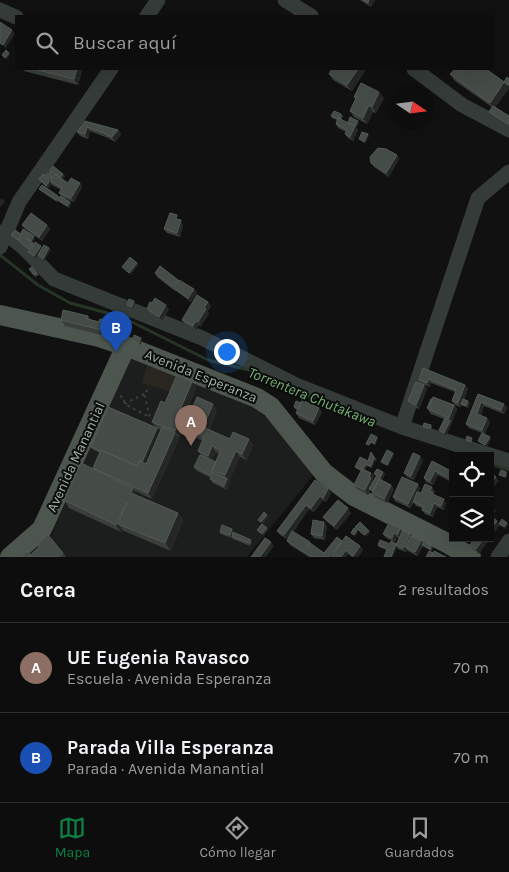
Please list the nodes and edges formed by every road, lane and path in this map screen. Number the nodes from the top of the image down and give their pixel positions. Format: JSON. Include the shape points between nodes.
{"nodes":[{"id":1,"x":158,"y":0,"type":"edge"},
{"id":2,"x":285,"y":0,"type":"edge"},
{"id":3,"x":0,"y":10,"type":"edge"},
{"id":4,"x":148,"y":15,"type":"edge"},
{"id":5,"x":309,"y":15,"type":"edge"},
{"id":6,"x":15,"y":17,"type":"edge"},
{"id":7,"x":110,"y":70,"type":"edge"},
{"id":8,"x":415,"y":70,"type":"edge"},
{"id":9,"x":509,"y":130,"type":"edge"},
{"id":10,"x":509,"y":172,"type":"edge"},
{"id":11,"x":3,"y":232,"type":"edge"},
{"id":12,"x":0,"y":247,"type":"edge"},
{"id":13,"x":0,"y":315,"type":"edge"},
{"id":14,"x":126,"y":346,"type":"junction"},
{"id":15,"x":150,"y":387,"type":"dead end"},
{"id":16,"x":144,"y":394,"type":"junction"},
{"id":17,"x":402,"y":427,"type":"junction"},
{"id":18,"x":509,"y":461,"type":"edge"},
{"id":19,"x":509,"y":541,"type":"edge"},
{"id":20,"x":10,"y":557,"type":"edge"},
{"id":21,"x":471,"y":557,"type":"edge"},
{"id":22,"x":498,"y":557,"type":"edge"}],
"edges":[{"from":1,"to":4,"type":"street"},
{"from":2,"to":5,"type":"street"},
{"from":3,"to":6,"type":"street"},
{"from":7,"to":11,"type":"street","via":[[19,202]]},
{"from":8,"to":9,"type":"street","via":[[462,105]]},
{"from":10,"to":17,"type":"street","via":[[478,198]]},
{"from":11,"to":12,"type":"street"},
{"from":11,"to":17,"type":"street","via":[[54,279],[202,338],[296,385]]},
{"from":13,"to":14,"type":"main road","name":"Avenida Esperanza","via":[[100,337]]},
{"from":14,"to":20,"type":"main road","name":"Avenida Manantial","via":[[42,529]]},
{"from":14,"to":21,"type":"main road","name":"Avenida Esperanza","via":[[257,398],[271,407],[324,473],[354,496]]},
{"from":15,"to":16,"type":"path"},
{"from":16,"to":16,"type":"path","via":[[148,409],[150,417],[124,404]]},
{"from":17,"to":18,"type":"street"},
{"from":19,"to":22,"type":"street"}]}
